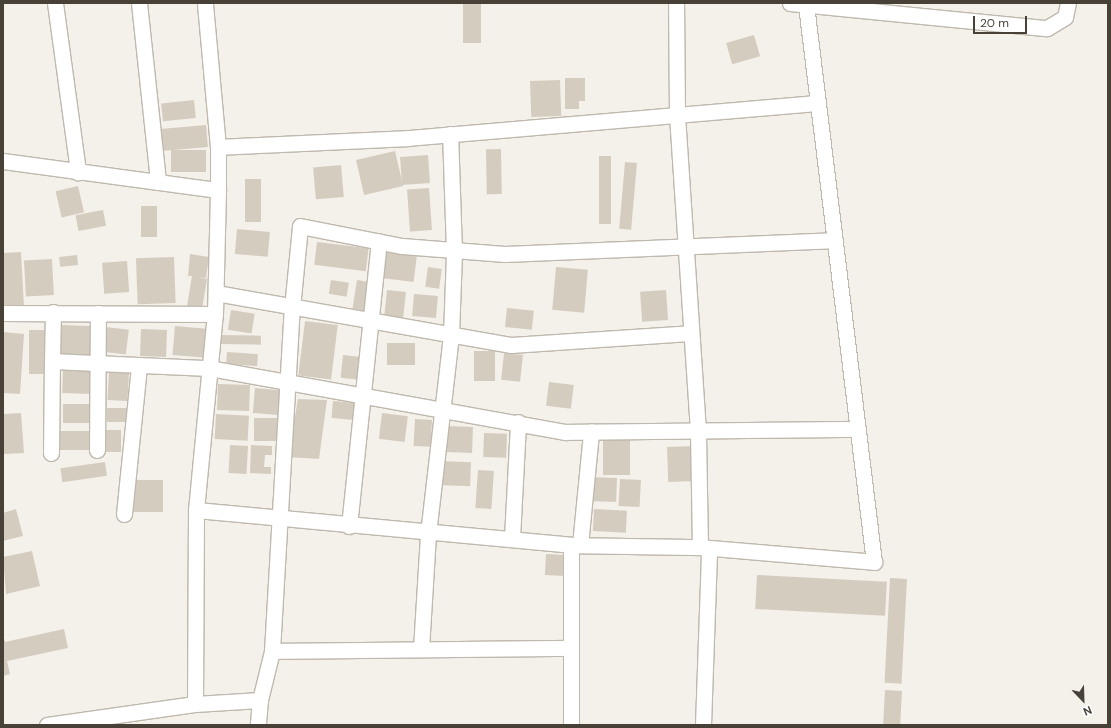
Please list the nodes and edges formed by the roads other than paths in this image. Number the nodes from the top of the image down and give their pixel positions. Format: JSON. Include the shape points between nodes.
{"nodes":[{"id":1,"x":55,"y":3,"type":"edge"},
{"id":2,"x":139,"y":3,"type":"edge"},
{"id":3,"x":205,"y":3,"type":"edge"},
{"id":4,"x":676,"y":3,"type":"edge"},
{"id":5,"x":790,"y":3,"type":"edge"},
{"id":6,"x":1068,"y":3,"type":"edge"},
{"id":7,"x":806,"y":5,"type":"junction"},
{"id":8,"x":818,"y":103,"type":"junction"},
{"id":9,"x":677,"y":113,"type":"junction"},
{"id":10,"x":450,"y":134,"type":"junction"},
{"id":11,"x":218,"y":147,"type":"junction"},
{"id":12,"x":3,"y":161,"type":"edge"},
{"id":13,"x":78,"y":172,"type":"junction"},
{"id":14,"x":158,"y":182,"type":"junction"},
{"id":15,"x":218,"y":190,"type":"junction"},
{"id":16,"x":835,"y":240,"type":"junction"},
{"id":17,"x":379,"y":242,"type":"junction"},
{"id":18,"x":683,"y":245,"type":"junction"},
{"id":19,"x":454,"y":252,"type":"junction"},
{"id":20,"x":216,"y":293,"type":"junction"},
{"id":21,"x":292,"y":308,"type":"junction"},
{"id":22,"x":53,"y":312,"type":"junction"},
{"id":23,"x":98,"y":313,"type":"junction"},
{"id":24,"x":3,"y":314,"type":"edge"},
{"id":25,"x":215,"y":314,"type":"junction"},
{"id":26,"x":370,"y":318,"type":"junction"},
{"id":27,"x":690,"y":333,"type":"junction"},
{"id":28,"x":451,"y":335,"type":"junction"},
{"id":29,"x":52,"y":361,"type":"junction"},
{"id":30,"x":98,"y":364,"type":"junction"},
{"id":31,"x":139,"y":366,"type":"junction"},
{"id":32,"x":209,"y":368,"type":"junction"},
{"id":33,"x":287,"y":382,"type":"junction"},
{"id":34,"x":364,"y":395,"type":"junction"},
{"id":35,"x":443,"y":410,"type":"junction"},
{"id":36,"x":518,"y":422,"type":"junction"},
{"id":37,"x":858,"y":429,"type":"junction"},
{"id":38,"x":698,"y":431,"type":"junction"},
{"id":39,"x":591,"y":432,"type":"junction"},
{"id":40,"x":97,"y":450,"type":"dead end"},
{"id":41,"x":51,"y":453,"type":"dead end"},
{"id":42,"x":196,"y":510,"type":"junction"},
{"id":43,"x":124,"y":514,"type":"dead end"},
{"id":44,"x":280,"y":520,"type":"junction"},
{"id":45,"x":350,"y":526,"type":"junction"},
{"id":46,"x":428,"y":534,"type":"junction"},
{"id":47,"x":512,"y":538,"type":"junction"},
{"id":48,"x":576,"y":545,"type":"junction"},
{"id":49,"x":704,"y":549,"type":"junction"},
{"id":50,"x":571,"y":648,"type":"junction"},
{"id":51,"x":421,"y":649,"type":"junction"},
{"id":52,"x":272,"y":651,"type":"junction"},
{"id":53,"x":260,"y":700,"type":"junction"},
{"id":54,"x":195,"y":704,"type":"junction"},
{"id":55,"x":98,"y":721,"type":"edge"},
{"id":56,"x":47,"y":725,"type":"edge"},
{"id":57,"x":258,"y":725,"type":"edge"},
{"id":58,"x":572,"y":725,"type":"edge"},
{"id":59,"x":703,"y":725,"type":"edge"}],
"edges":[{"from":1,"to":13,"type":"street"},
{"from":2,"to":14,"type":"street"},
{"from":3,"to":11,"type":"street"},
{"from":4,"to":9,"type":"street"},
{"from":5,"to":7,"type":"street"},
{"from":6,"to":7,"type":"street","via":[[1065,17],[1047,28]]},
{"from":7,"to":8,"type":"street"},
{"from":8,"to":9,"type":"street"},
{"from":8,"to":16,"type":"street"},
{"from":9,"to":10,"type":"street"},
{"from":9,"to":18,"type":"street"},
{"from":10,"to":11,"type":"street"},
{"from":10,"to":19,"type":"street"},
{"from":11,"to":15,"type":"street"},
{"from":12,"to":13,"type":"street"},
{"from":13,"to":14,"type":"street"},
{"from":14,"to":15,"type":"street"},
{"from":15,"to":20,"type":"street"},
{"from":16,"to":18,"type":"street"},
{"from":16,"to":37,"type":"street"},
{"from":17,"to":19,"type":"street"},
{"from":17,"to":21,"type":"street","via":[[300,226]]},
{"from":17,"to":26,"type":"street"},
{"from":18,"to":19,"type":"street","via":[[505,254]]},
{"from":18,"to":27,"type":"street"},
{"from":19,"to":28,"type":"street"},
{"from":20,"to":21,"type":"street"},
{"from":20,"to":25,"type":"street"},
{"from":21,"to":26,"type":"street"},
{"from":21,"to":33,"type":"street"},
{"from":22,"to":23,"type":"street"},
{"from":22,"to":24,"type":"street"},
{"from":22,"to":29,"type":"street"},
{"from":23,"to":25,"type":"street"},
{"from":23,"to":30,"type":"street"},
{"from":25,"to":32,"type":"street"},
{"from":26,"to":28,"type":"street"},
{"from":26,"to":34,"type":"street"},
{"from":27,"to":28,"type":"street","via":[[511,345]]},
{"from":27,"to":38,"type":"street"},
{"from":28,"to":35,"type":"street"},
{"from":29,"to":30,"type":"street"},
{"from":29,"to":41,"type":"street"},
{"from":30,"to":31,"type":"street"},
{"from":30,"to":40,"type":"street"},
{"from":31,"to":32,"type":"street"},
{"from":31,"to":43,"type":"street"},
{"from":32,"to":33,"type":"street"},
{"from":32,"to":42,"type":"street"},
{"from":33,"to":34,"type":"street"},
{"from":33,"to":44,"type":"street"},
{"from":34,"to":35,"type":"street"},
{"from":34,"to":45,"type":"street"},
{"from":35,"to":36,"type":"street"},
{"from":35,"to":46,"type":"street"},
{"from":36,"to":39,"type":"street","via":[[565,432]]},
{"from":36,"to":47,"type":"street"},
{"from":37,"to":38,"type":"street"},
{"from":37,"to":49,"type":"street","via":[[874,562]]},
{"from":38,"to":39,"type":"street"},
{"from":38,"to":49,"type":"street"},
{"from":39,"to":48,"type":"street"},
{"from":42,"to":44,"type":"street"},
{"from":42,"to":54,"type":"street"},
{"from":44,"to":45,"type":"street"},
{"from":44,"to":52,"type":"street"},
{"from":45,"to":46,"type":"street"},
{"from":46,"to":47,"type":"street"},
{"from":46,"to":51,"type":"street"},
{"from":47,"to":48,"type":"street"},
{"from":48,"to":49,"type":"street"},
{"from":48,"to":50,"type":"street"},
{"from":49,"to":59,"type":"street"},
{"from":50,"to":51,"type":"street"},
{"from":50,"to":58,"type":"street"},
{"from":51,"to":52,"type":"street"},
{"from":52,"to":53,"type":"street"},
{"from":53,"to":54,"type":"street"},
{"from":53,"to":57,"type":"street"},
{"from":54,"to":55,"type":"street"},
{"from":55,"to":56,"type":"street"}]}
